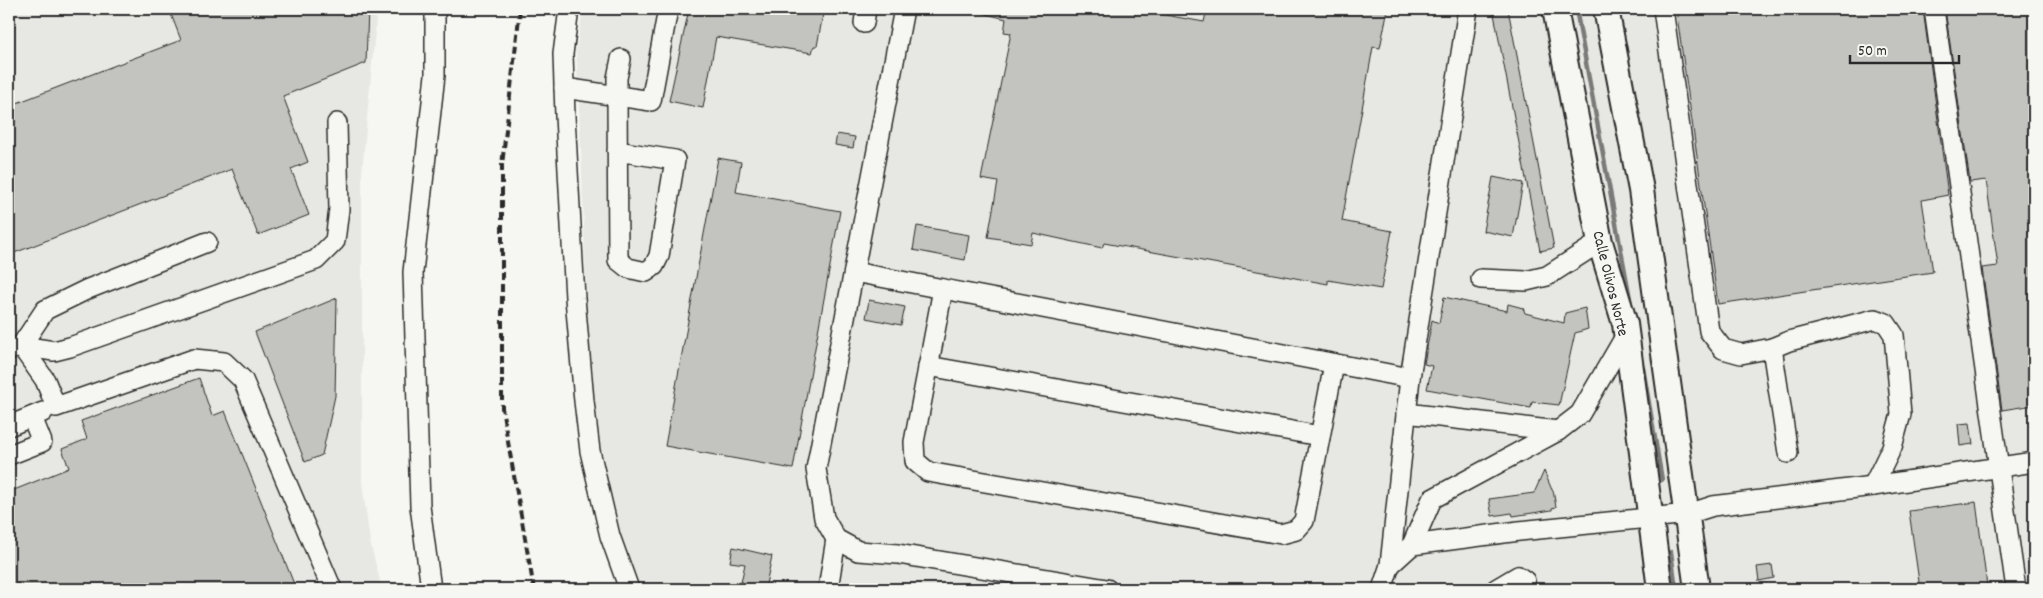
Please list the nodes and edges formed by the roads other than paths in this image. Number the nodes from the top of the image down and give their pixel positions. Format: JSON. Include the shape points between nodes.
{"nodes":[{"id":1,"x":435,"y":9,"type":"edge"},
{"id":2,"x":569,"y":9,"type":"edge"},
{"id":3,"x":668,"y":9,"type":"edge"},
{"id":4,"x":904,"y":9,"type":"edge"},
{"id":5,"x":1468,"y":9,"type":"edge"},
{"id":6,"x":1555,"y":9,"type":"edge"},
{"id":7,"x":1606,"y":9,"type":"edge"},
{"id":8,"x":1663,"y":9,"type":"edge"},
{"id":9,"x":1934,"y":9,"type":"edge"},
{"id":10,"x":621,"y":59,"type":"dead end"},
{"id":11,"x":564,"y":88,"type":"junction"},
{"id":12,"x":617,"y":96,"type":"junction"},
{"id":13,"x":337,"y":124,"type":"dead end"},
{"id":14,"x":617,"y":151,"type":"junction"},
{"id":15,"x":207,"y":242,"type":"dead end"},
{"id":16,"x":1600,"y":242,"type":"junction"},
{"id":17,"x":854,"y":272,"type":"junction"},
{"id":18,"x":1482,"y":279,"type":"dead end"},
{"id":19,"x":943,"y":289,"type":"junction"},
{"id":20,"x":1626,"y":335,"type":"junction"},
{"id":21,"x":1772,"y":348,"type":"junction"},
{"id":22,"x":15,"y":349,"type":"edge"},
{"id":23,"x":1334,"y":364,"type":"junction"},
{"id":24,"x":928,"y":366,"type":"junction"},
{"id":25,"x":1410,"y":378,"type":"junction"},
{"id":26,"x":56,"y":407,"type":"junction"},
{"id":27,"x":1406,"y":413,"type":"junction"},
{"id":28,"x":32,"y":417,"type":"junction"},
{"id":29,"x":9,"y":426,"type":"edge"},
{"id":30,"x":1558,"y":431,"type":"junction"},
{"id":31,"x":1320,"y":436,"type":"junction"},
{"id":32,"x":1788,"y":453,"type":"dead end"},
{"id":33,"x":9,"y":455,"type":"edge"},
{"id":34,"x":2034,"y":462,"type":"edge"},
{"id":35,"x":1999,"y":467,"type":"junction"},
{"id":36,"x":1873,"y":486,"type":"junction"},
{"id":37,"x":1688,"y":514,"type":"junction"},
{"id":38,"x":1651,"y":517,"type":"junction"},
{"id":39,"x":836,"y":539,"type":"junction"},
{"id":40,"x":1412,"y":545,"type":"junction"},
{"id":41,"x":1390,"y":565,"type":"junction"},
{"id":42,"x":332,"y":589,"type":"edge"},
{"id":43,"x":432,"y":589,"type":"edge"},
{"id":44,"x":629,"y":589,"type":"edge"},
{"id":45,"x":828,"y":589,"type":"edge"},
{"id":46,"x":1107,"y":589,"type":"edge"},
{"id":47,"x":1382,"y":589,"type":"edge"},
{"id":48,"x":1496,"y":589,"type":"edge"},
{"id":49,"x":1526,"y":589,"type":"edge"},
{"id":50,"x":1660,"y":589,"type":"edge"},
{"id":51,"x":1697,"y":589,"type":"edge"},
{"id":52,"x":2016,"y":589,"type":"edge"}],
"edges":[{"from":1,"to":43,"type":"street","via":[[435,74],[413,272],[420,506]]},
{"from":2,"to":11,"type":"street","via":[[563,54]]},
{"from":3,"to":12,"type":"street","via":[[651,101]]},
{"from":4,"to":17,"type":"street"},
{"from":5,"to":25,"type":"street"},
{"from":6,"to":16,"type":"main road","name":"Calle Olivos Norte"},
{"from":7,"to":37,"type":"main road","via":[[1633,144]]},
{"from":8,"to":21,"type":"street","via":[[1709,332],[1723,350],[1740,354]]},
{"from":9,"to":35,"type":"street"},
{"from":10,"to":12,"type":"street"},
{"from":11,"to":12,"type":"street"},
{"from":11,"to":44,"type":"street","via":[[575,298],[590,451],[610,536]]},
{"from":12,"to":14,"type":"street"},
{"from":13,"to":22,"type":"street","via":[[339,209],[336,241],[316,260],[70,347],[54,351]]},
{"from":14,"to":14,"type":"street","via":[[618,260],[628,268],[646,272],[654,266],[658,256],[675,160]]},
{"from":15,"to":22,"type":"street","via":[[88,289],[45,310]]},
{"from":16,"to":18,"type":"street","via":[[1548,276],[1526,281]]},
{"from":16,"to":20,"type":"main road","name":"Calle Olivos Norte","via":[[1620,302]]},
{"from":17,"to":19,"type":"street"},
{"from":17,"to":39,"type":"street","via":[[816,469],[824,518]]},
{"from":19,"to":23,"type":"street"},
{"from":19,"to":24,"type":"street"},
{"from":20,"to":30,"type":"street","via":[[1580,414]]},
{"from":20,"to":38,"type":"main road","name":"Calle Olivos Norte"},
{"from":21,"to":32,"type":"street"},
{"from":21,"to":36,"type":"street","via":[[1875,319],[1886,323],[1894,335],[1901,414],[1892,447]]},
{"from":22,"to":26,"type":"street","via":[[45,380]]},
{"from":23,"to":25,"type":"street"},
{"from":23,"to":31,"type":"street"},
{"from":24,"to":31,"type":"street"},
{"from":24,"to":31,"type":"street","via":[[914,442],[915,461],[928,472],[1281,534],[1296,530],[1304,521]]},
{"from":25,"to":27,"type":"street"},
{"from":26,"to":28,"type":"street"},
{"from":26,"to":42,"type":"street","via":[[194,359],[224,362],[243,380]]},
{"from":27,"to":30,"type":"street"},
{"from":27,"to":41,"type":"street"},
{"from":28,"to":29,"type":"street"},
{"from":28,"to":33,"type":"street","via":[[42,442]]},
{"from":30,"to":40,"type":"street","via":[[1432,499]]},
{"from":34,"to":35,"type":"street"},
{"from":35,"to":36,"type":"street"},
{"from":35,"to":52,"type":"street"},
{"from":36,"to":37,"type":"street","via":[[1713,506]]},
{"from":37,"to":38,"type":"street"},
{"from":37,"to":51,"type":"main road"},
{"from":38,"to":40,"type":"street"},
{"from":38,"to":50,"type":"main road","name":"Calle Olivos Norte"},
{"from":39,"to":45,"type":"street"},
{"from":39,"to":46,"type":"street","via":[[858,551],[898,554]]},
{"from":40,"to":41,"type":"street"},
{"from":41,"to":47,"type":"street"},
{"from":48,"to":49,"type":"street","via":[[1518,576],[1525,582]]}]}
